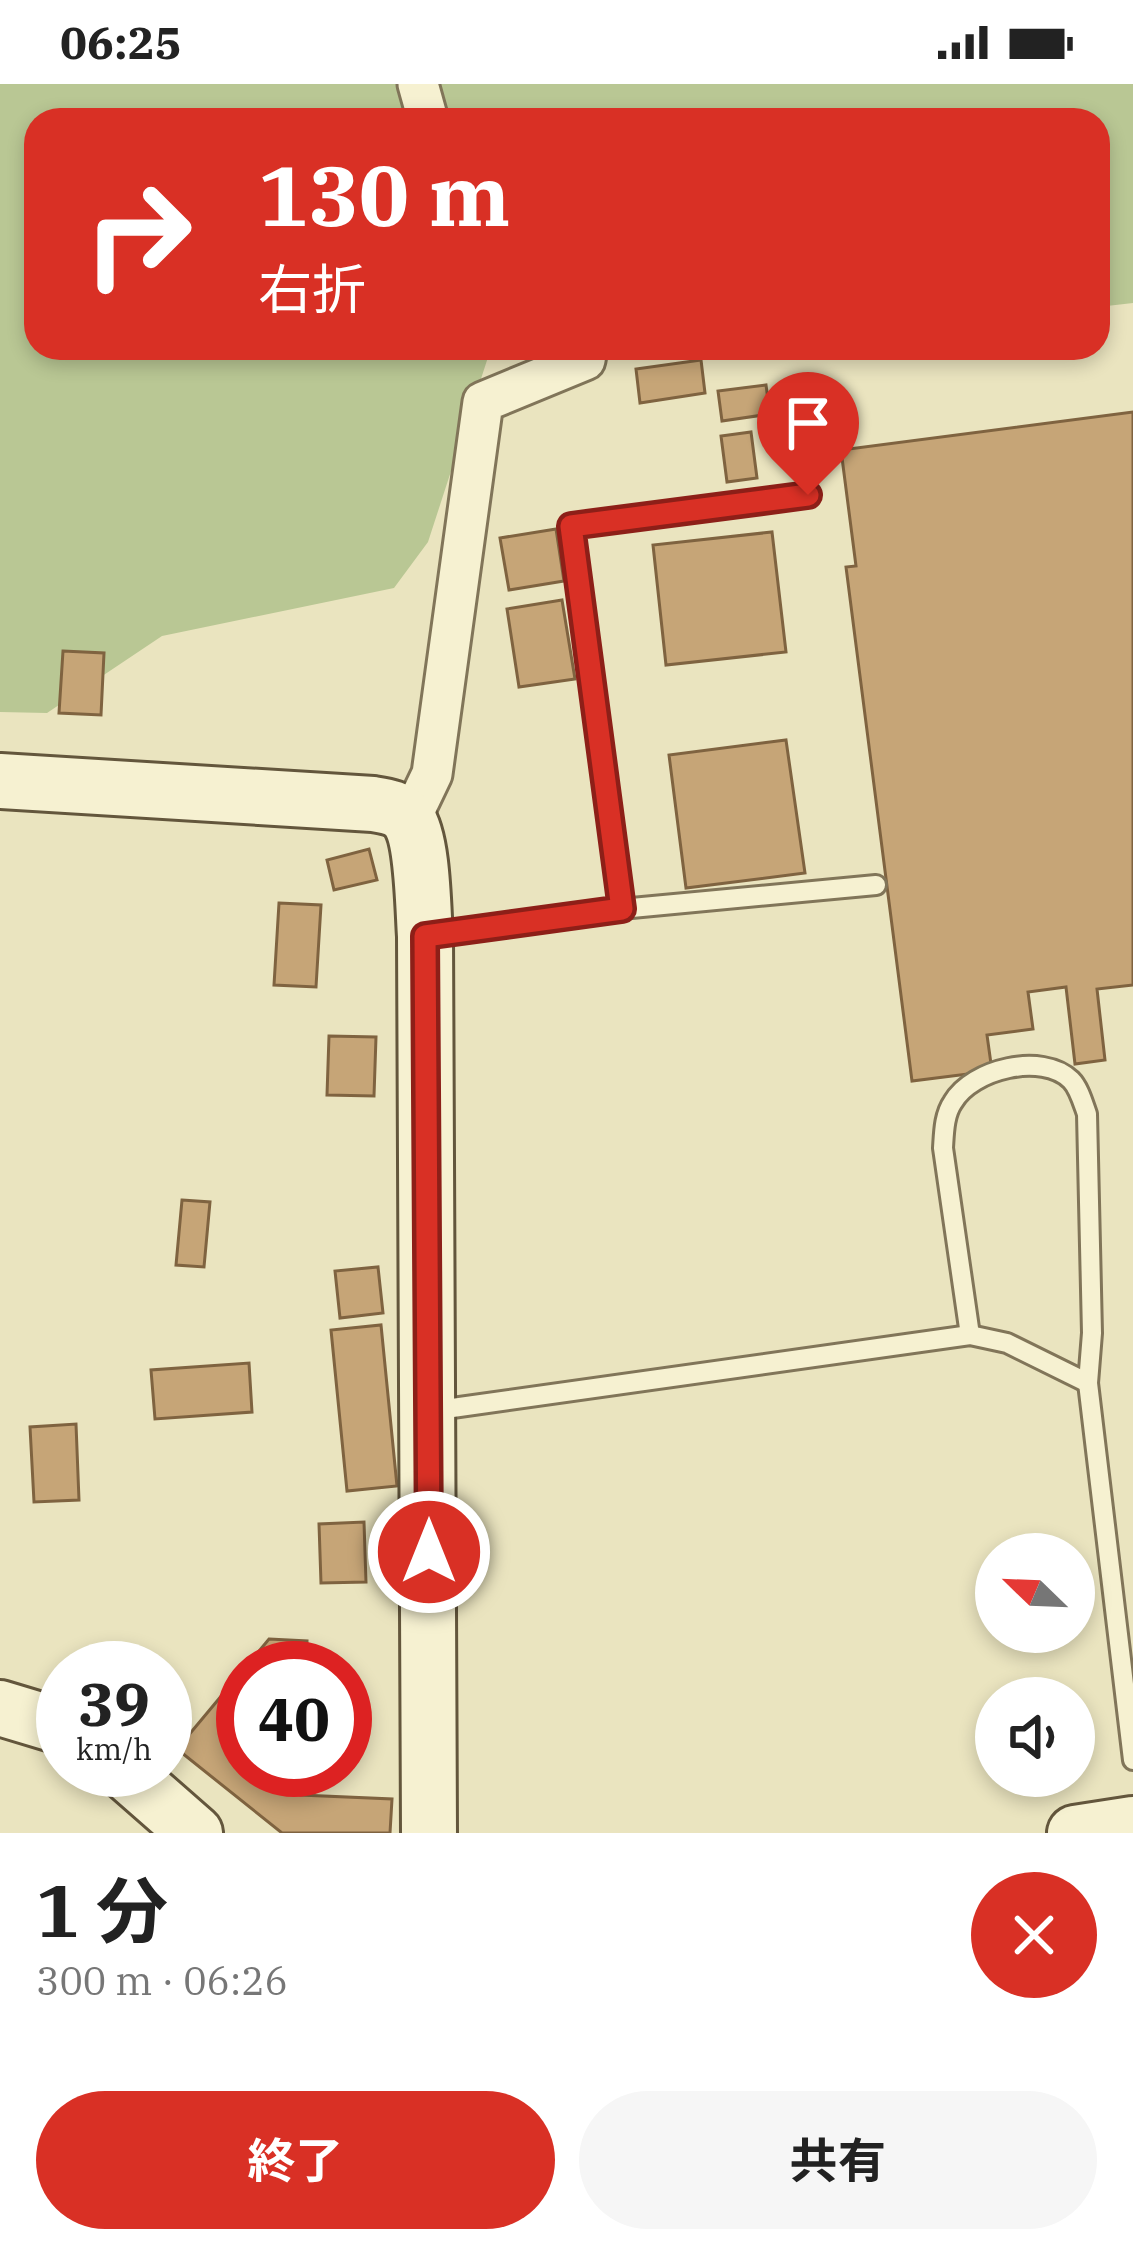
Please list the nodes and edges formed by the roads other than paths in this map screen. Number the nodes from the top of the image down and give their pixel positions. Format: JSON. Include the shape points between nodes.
{"nodes":[{"id":1,"x":585,"y":360,"type":"edge"},
{"id":2,"x":808,"y":495,"type":"dead end"},
{"id":3,"x":0,"y":781,"type":"edge"},
{"id":4,"x":410,"y":820,"type":"junction"},
{"id":5,"x":875,"y":885,"type":"dead end"},
{"id":6,"x":622,"y":909,"type":"junction"},
{"id":7,"x":425,"y":936,"type":"junction"},
{"id":8,"x":970,"y":1335,"type":"junction"},
{"id":9,"x":1088,"y":1383,"type":"junction"},
{"id":10,"x":429,"y":1412,"type":"junction"},
{"id":11,"x":0,"y":1708,"type":"edge"},
{"id":12,"x":36,"y":1719,"type":"edge"},
{"id":13,"x":1133,"y":1760,"type":"edge"},
{"id":14,"x":154,"y":1797,"type":"edge"},
{"id":15,"x":1133,"y":1824,"type":"edge"},
{"id":16,"x":195,"y":1833,"type":"edge"},
{"id":17,"x":429,"y":1833,"type":"edge"},
{"id":18,"x":1075,"y":1833,"type":"edge"}],
"edges":[{"from":1,"to":4,"type":"street","via":[[483,402],[432,774]]},
{"from":2,"to":6,"type":"lane","via":[[571,526]]},
{"from":3,"to":4,"type":"street","via":[[373,804]]},
{"from":4,"to":7,"type":"street"},
{"from":5,"to":6,"type":"lane"},
{"from":6,"to":7,"type":"lane"},
{"from":7,"to":10,"type":"street"},
{"from":8,"to":9,"type":"lane","via":[[1007,1343]]},
{"from":8,"to":9,"type":"lane","via":[[945,1121],[976,1077],[1054,1069],[1074,1083],[1087,1114]]},
{"from":8,"to":10,"type":"lane"},
{"from":9,"to":13,"type":"lane"},
{"from":10,"to":17,"type":"street"},
{"from":11,"to":12,"type":"street"},
{"from":14,"to":16,"type":"street"},
{"from":15,"to":18,"type":"street"}]}
